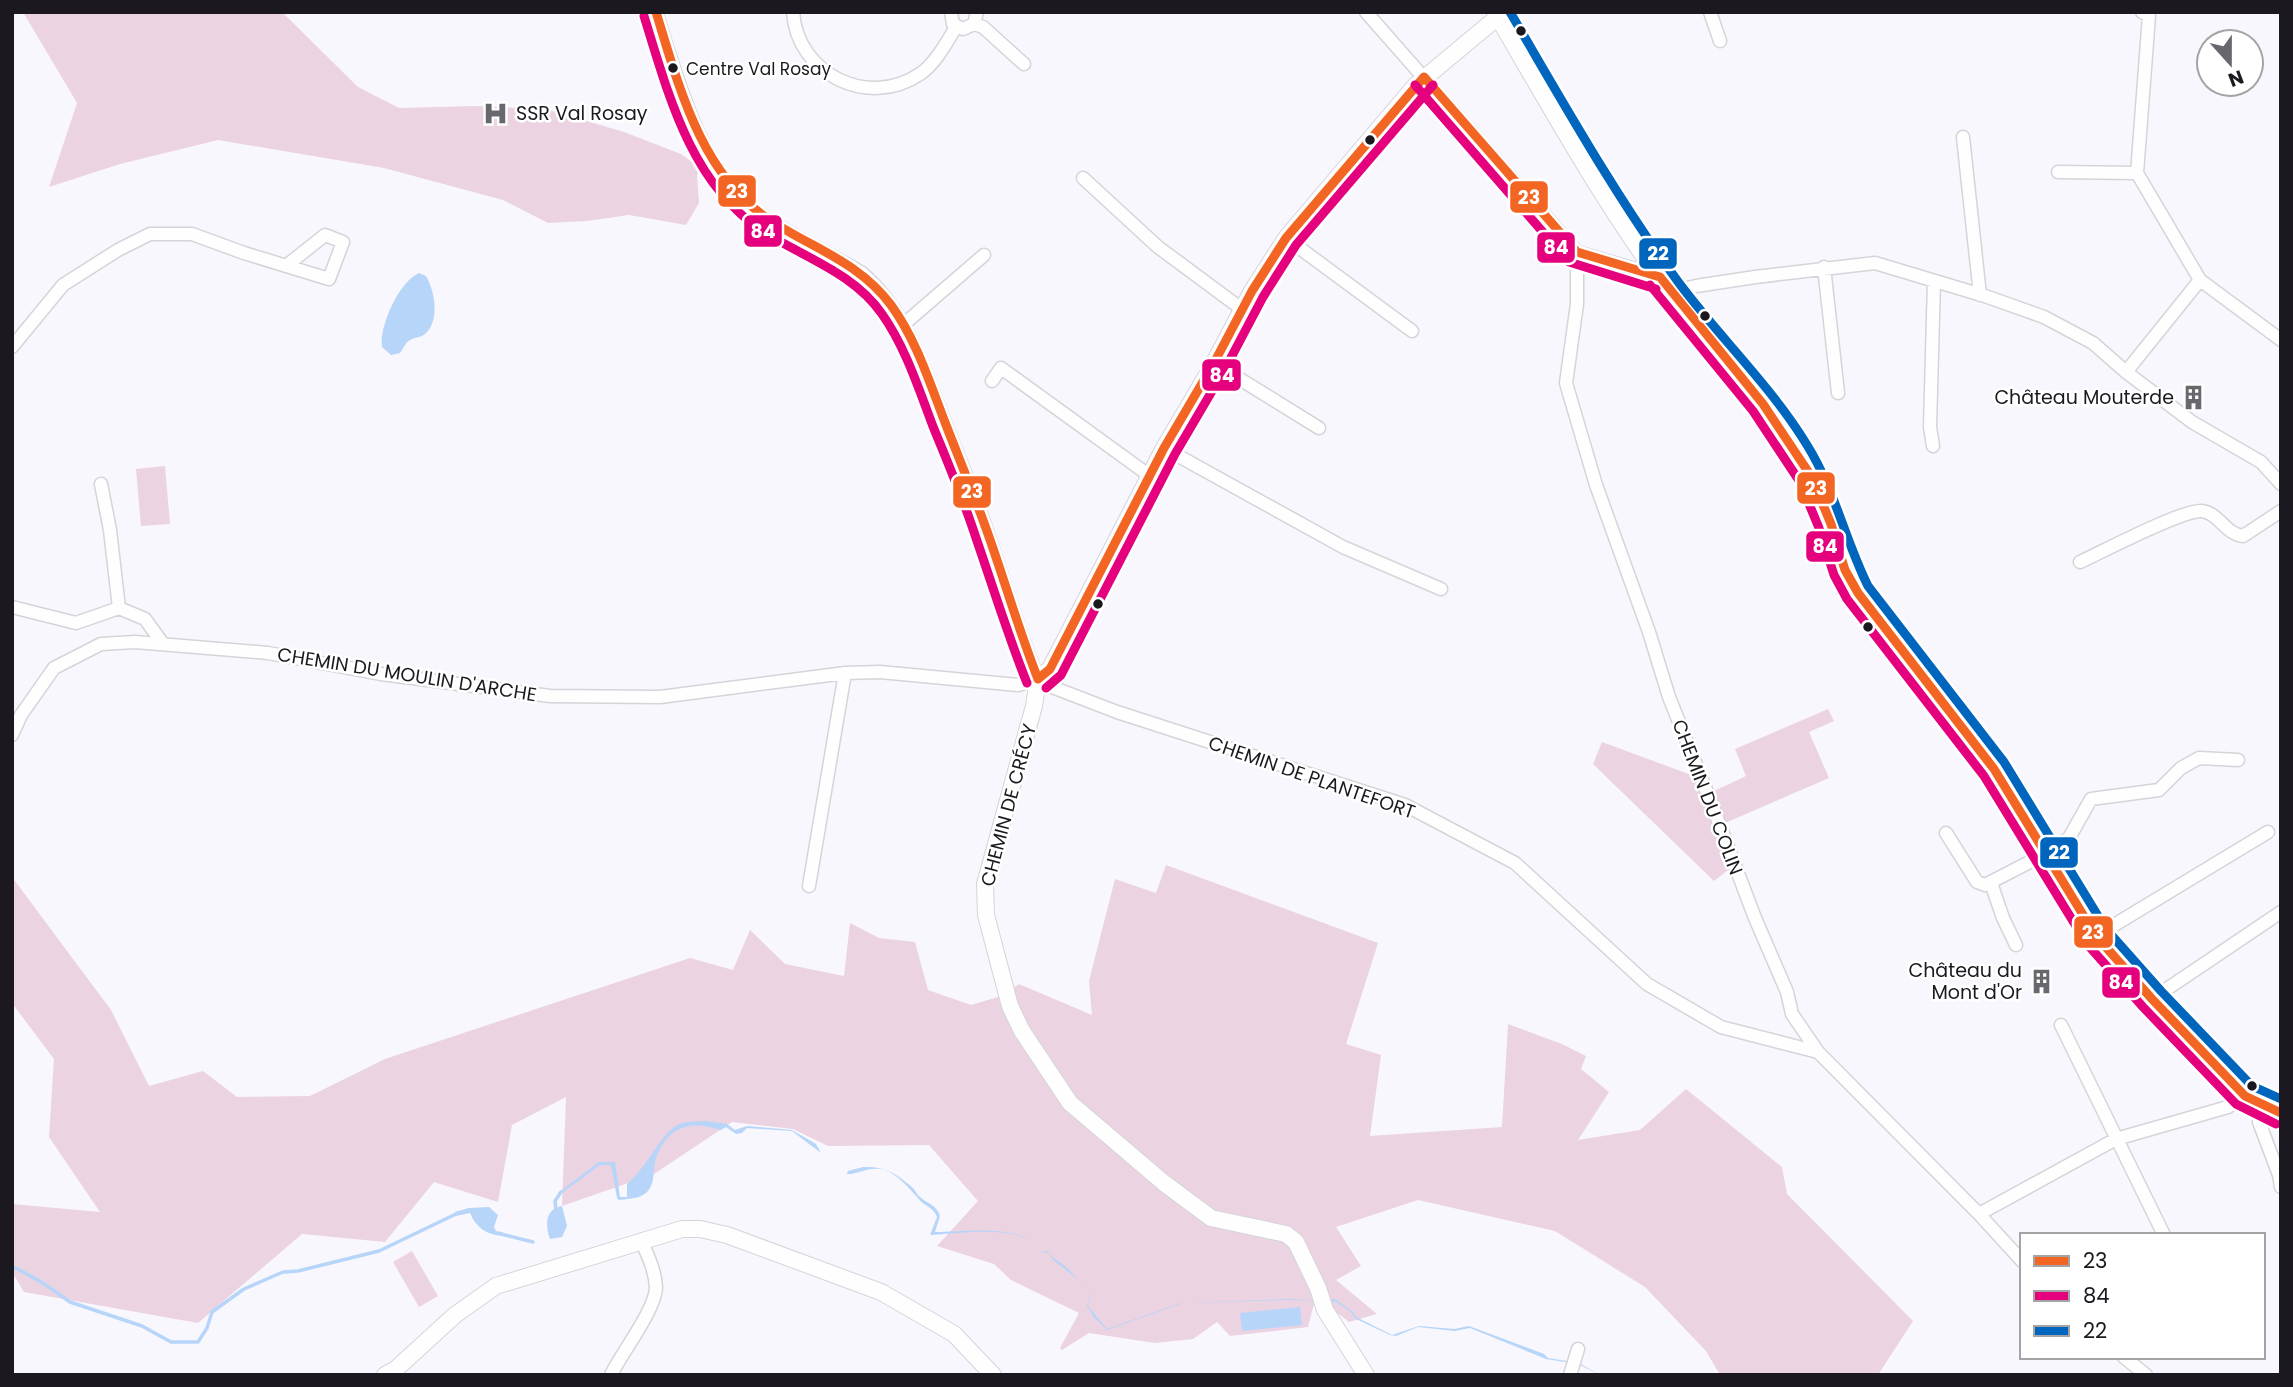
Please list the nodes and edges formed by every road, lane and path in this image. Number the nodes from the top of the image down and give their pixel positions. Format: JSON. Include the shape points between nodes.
{"nodes":[{"id":1,"x":656,"y":12,"type":"edge"},
{"id":2,"x":793,"y":12,"type":"edge"},
{"id":3,"x":951,"y":12,"type":"edge"},
{"id":4,"x":1366,"y":12,"type":"edge"},
{"id":5,"x":1710,"y":12,"type":"edge"},
{"id":6,"x":2142,"y":12,"type":"edge"},
{"id":7,"x":1500,"y":14,"type":"edge"},
{"id":8,"x":975,"y":18,"type":"edge"},
{"id":9,"x":956,"y":27,"type":"junction"},
{"id":10,"x":1720,"y":41,"type":"dead end"},
{"id":11,"x":1024,"y":64,"type":"dead end"},
{"id":12,"x":1424,"y":77,"type":"junction"},
{"id":13,"x":1963,"y":137,"type":"dead end"},
{"id":14,"x":2059,"y":172,"type":"dead end"},
{"id":15,"x":2137,"y":173,"type":"junction"},
{"id":16,"x":1083,"y":178,"type":"dead end"},
{"id":17,"x":1286,"y":238,"type":"junction"},
{"id":18,"x":1577,"y":252,"type":"junction"},
{"id":19,"x":984,"y":255,"type":"dead end"},
{"id":20,"x":286,"y":266,"type":"junction"},
{"id":21,"x":1824,"y":267,"type":"junction"},
{"id":22,"x":1660,"y":277,"type":"junction"},
{"id":23,"x":2200,"y":280,"type":"junction"},
{"id":24,"x":1934,"y":281,"type":"junction"},
{"id":25,"x":1671,"y":292,"type":"junction"},
{"id":26,"x":1980,"y":295,"type":"junction"},
{"id":27,"x":1243,"y":310,"type":"junction"},
{"id":28,"x":904,"y":324,"type":"junction"},
{"id":29,"x":1412,"y":331,"type":"dead end"},
{"id":30,"x":2281,"y":340,"type":"edge"},
{"id":31,"x":12,"y":347,"type":"edge"},
{"id":32,"x":1214,"y":363,"type":"junction"},
{"id":33,"x":2126,"y":372,"type":"junction"},
{"id":34,"x":992,"y":381,"type":"dead end"},
{"id":35,"x":1838,"y":393,"type":"dead end"},
{"id":36,"x":1319,"y":428,"type":"dead end"},
{"id":37,"x":1933,"y":446,"type":"dead end"},
{"id":38,"x":1164,"y":448,"type":"junction"},
{"id":39,"x":1150,"y":477,"type":"junction"},
{"id":40,"x":101,"y":484,"type":"dead end"},
{"id":41,"x":2281,"y":484,"type":"edge"},
{"id":42,"x":2281,"y":511,"type":"edge"},
{"id":43,"x":2080,"y":562,"type":"dead end"},
{"id":44,"x":1440,"y":589,"type":"dead end"},
{"id":45,"x":12,"y":607,"type":"edge"},
{"id":46,"x":119,"y":608,"type":"junction"},
{"id":47,"x":163,"y":644,"type":"junction"},
{"id":48,"x":845,"y":673,"type":"junction"},
{"id":49,"x":1038,"y":679,"type":"junction"},
{"id":50,"x":12,"y":735,"type":"edge"},
{"id":51,"x":2238,"y":760,"type":"dead end"},
{"id":52,"x":2268,"y":832,"type":"dead end"},
{"id":53,"x":1946,"y":833,"type":"dead end"},
{"id":54,"x":2045,"y":854,"type":"junction"},
{"id":55,"x":1991,"y":883,"type":"junction"},
{"id":56,"x":809,"y":886,"type":"dead end"},
{"id":57,"x":2281,"y":912,"type":"edge"},
{"id":58,"x":2096,"y":936,"type":"junction"},
{"id":59,"x":2016,"y":945,"type":"dead end"},
{"id":60,"x":2152,"y":999,"type":"junction"},
{"id":61,"x":2062,"y":1025,"type":"dead end"},
{"id":62,"x":1818,"y":1052,"type":"junction"},
{"id":63,"x":2245,"y":1096,"type":"junction"},
{"id":64,"x":2273,"y":1109,"type":"edge"},
{"id":65,"x":2116,"y":1139,"type":"junction"},
{"id":66,"x":2281,"y":1187,"type":"edge"},
{"id":67,"x":1979,"y":1214,"type":"junction"},
{"id":68,"x":2163,"y":1233,"type":"edge"},
{"id":69,"x":641,"y":1240,"type":"junction"},
{"id":70,"x":2020,"y":1259,"type":"edge"},
{"id":71,"x":2126,"y":1359,"type":"edge"},
{"id":72,"x":385,"y":1375,"type":"edge"},
{"id":73,"x":611,"y":1375,"type":"edge"},
{"id":74,"x":993,"y":1375,"type":"edge"},
{"id":75,"x":1366,"y":1375,"type":"edge"},
{"id":76,"x":2146,"y":1375,"type":"edge"}],
"edges":[{"from":1,"to":28,"type":"street","via":[[691,112],[723,179],[755,210],[862,274],[887,298]]},
{"from":2,"to":9,"type":"street","via":[[797,38],[813,62],[835,78],[870,89],[922,73]]},
{"from":3,"to":9,"type":"street"},
{"from":4,"to":12,"type":"street"},
{"from":5,"to":10,"type":"street"},
{"from":6,"to":15,"type":"street","via":[[2149,16]]},
{"from":7,"to":12,"type":"street","name":"CHEMIN DE CRÉCY"},
{"from":7,"to":22,"type":"main road","via":[[1605,195]]},
{"from":8,"to":9,"type":"street","via":[[967,29]]},
{"from":8,"to":11,"type":"street"},
{"from":12,"to":17,"type":"street","name":"CHEMIN DE CRÉCY"},
{"from":12,"to":18,"type":"street"},
{"from":13,"to":26,"type":"street"},
{"from":14,"to":15,"type":"street"},
{"from":15,"to":23,"type":"street"},
{"from":16,"to":27,"type":"street","via":[[1158,247]]},
{"from":17,"to":27,"type":"street","name":"CHEMIN DE CRÉCY"},
{"from":17,"to":29,"type":"street"},
{"from":18,"to":22,"type":"street"},
{"from":18,"to":62,"type":"street","name":"CHEMIN DU COLIN","via":[[1577,304],[1566,383],[1596,485],[1669,697],[1792,1014]]},
{"from":19,"to":28,"type":"street"},
{"from":20,"to":20,"type":"street","via":[[329,279],[343,242],[325,235]]},
{"from":20,"to":31,"type":"street","via":[[192,234],[150,234],[63,285]]},
{"from":21,"to":24,"type":"street","via":[[1875,263]]},
{"from":21,"to":25,"type":"street"},
{"from":21,"to":35,"type":"street"},
{"from":22,"to":25,"type":"main road"},
{"from":23,"to":30,"type":"street"},
{"from":23,"to":33,"type":"street"},
{"from":24,"to":26,"type":"street"},
{"from":24,"to":37,"type":"street"},
{"from":25,"to":54,"type":"main road","via":[[1763,404],[1811,476],[1858,593],[1994,769]]},
{"from":26,"to":33,"type":"street","via":[[2044,317],[2093,343]]},
{"from":27,"to":32,"type":"street","name":"CHEMIN DE CRÉCY"},
{"from":28,"to":49,"type":"street","via":[[981,513]]},
{"from":32,"to":36,"type":"street"},
{"from":32,"to":38,"type":"street","name":"CHEMIN DE CRÉCY"},
{"from":33,"to":41,"type":"street","via":[[2192,422],[2261,462]]},
{"from":34,"to":39,"type":"street","via":[[1001,368]]},
{"from":38,"to":39,"type":"street","name":"CHEMIN DE CRÉCY"},
{"from":38,"to":44,"type":"street","via":[[1343,547]]},
{"from":39,"to":49,"type":"street","name":"CHEMIN DE CRÉCY","via":[[1050,670]]},
{"from":40,"to":46,"type":"street"},
{"from":42,"to":43,"type":"street","via":[[2243,536],[2233,535],[2203,511],[2183,514]]},
{"from":45,"to":46,"type":"street","via":[[76,623]]},
{"from":46,"to":47,"type":"street","via":[[145,619]]},
{"from":47,"to":48,"type":"street","name":"CHEMIN DU MOULIN D'ARCHE","via":[[268,653],[381,674],[550,696],[660,697]]},
{"from":47,"to":50,"type":"street","name":"CHEMIN DU MOULIN D'ARCHE","via":[[101,644],[54,668]]},
{"from":48,"to":49,"type":"street","name":"CHEMIN DU MOULIN D'ARCHE","via":[[1018,685]]},
{"from":48,"to":56,"type":"street"},
{"from":49,"to":62,"type":"street","name":"CHEMIN DE PLANTEFORT","via":[[1117,712],[1405,806],[1515,863],[1647,984],[1721,1027]]},
{"from":49,"to":75,"type":"street","name":"CHEMIN DE CRÉCY","via":[[985,884],[985,915],[1010,1006],[1070,1103],[1164,1183],[1212,1218],[1286,1234],[1296,1242],[1325,1310]]},
{"from":51,"to":54,"type":"street","via":[[2199,758],[2159,790],[2091,799],[2069,838]]},
{"from":52,"to":58,"type":"street"},
{"from":53,"to":55,"type":"street","via":[[1977,882]]},
{"from":54,"to":55,"type":"street"},
{"from":54,"to":58,"type":"main road"},
{"from":55,"to":59,"type":"street"},
{"from":57,"to":60,"type":"street"},
{"from":58,"to":60,"type":"main road"},
{"from":60,"to":63,"type":"main road"},
{"from":61,"to":65,"type":"street"},
{"from":62,"to":67,"type":"street","name":"CHEMIN DU COLIN"},
{"from":63,"to":64,"type":"main road"},
{"from":63,"to":65,"type":"street","via":[[2228,1107]]},
{"from":64,"to":66,"type":"street","via":[[2259,1122]]},
{"from":65,"to":67,"type":"street"},
{"from":65,"to":68,"type":"street"},
{"from":67,"to":70,"type":"street","name":"CHEMIN DU COLIN"},
{"from":69,"to":72,"type":"street","via":[[496,1286]]},
{"from":69,"to":73,"type":"street","via":[[654,1273],[654,1303]]},
{"from":69,"to":74,"type":"street","via":[[700,1229],[881,1292],[954,1334]]},
{"from":71,"to":76,"type":"street"}]}
